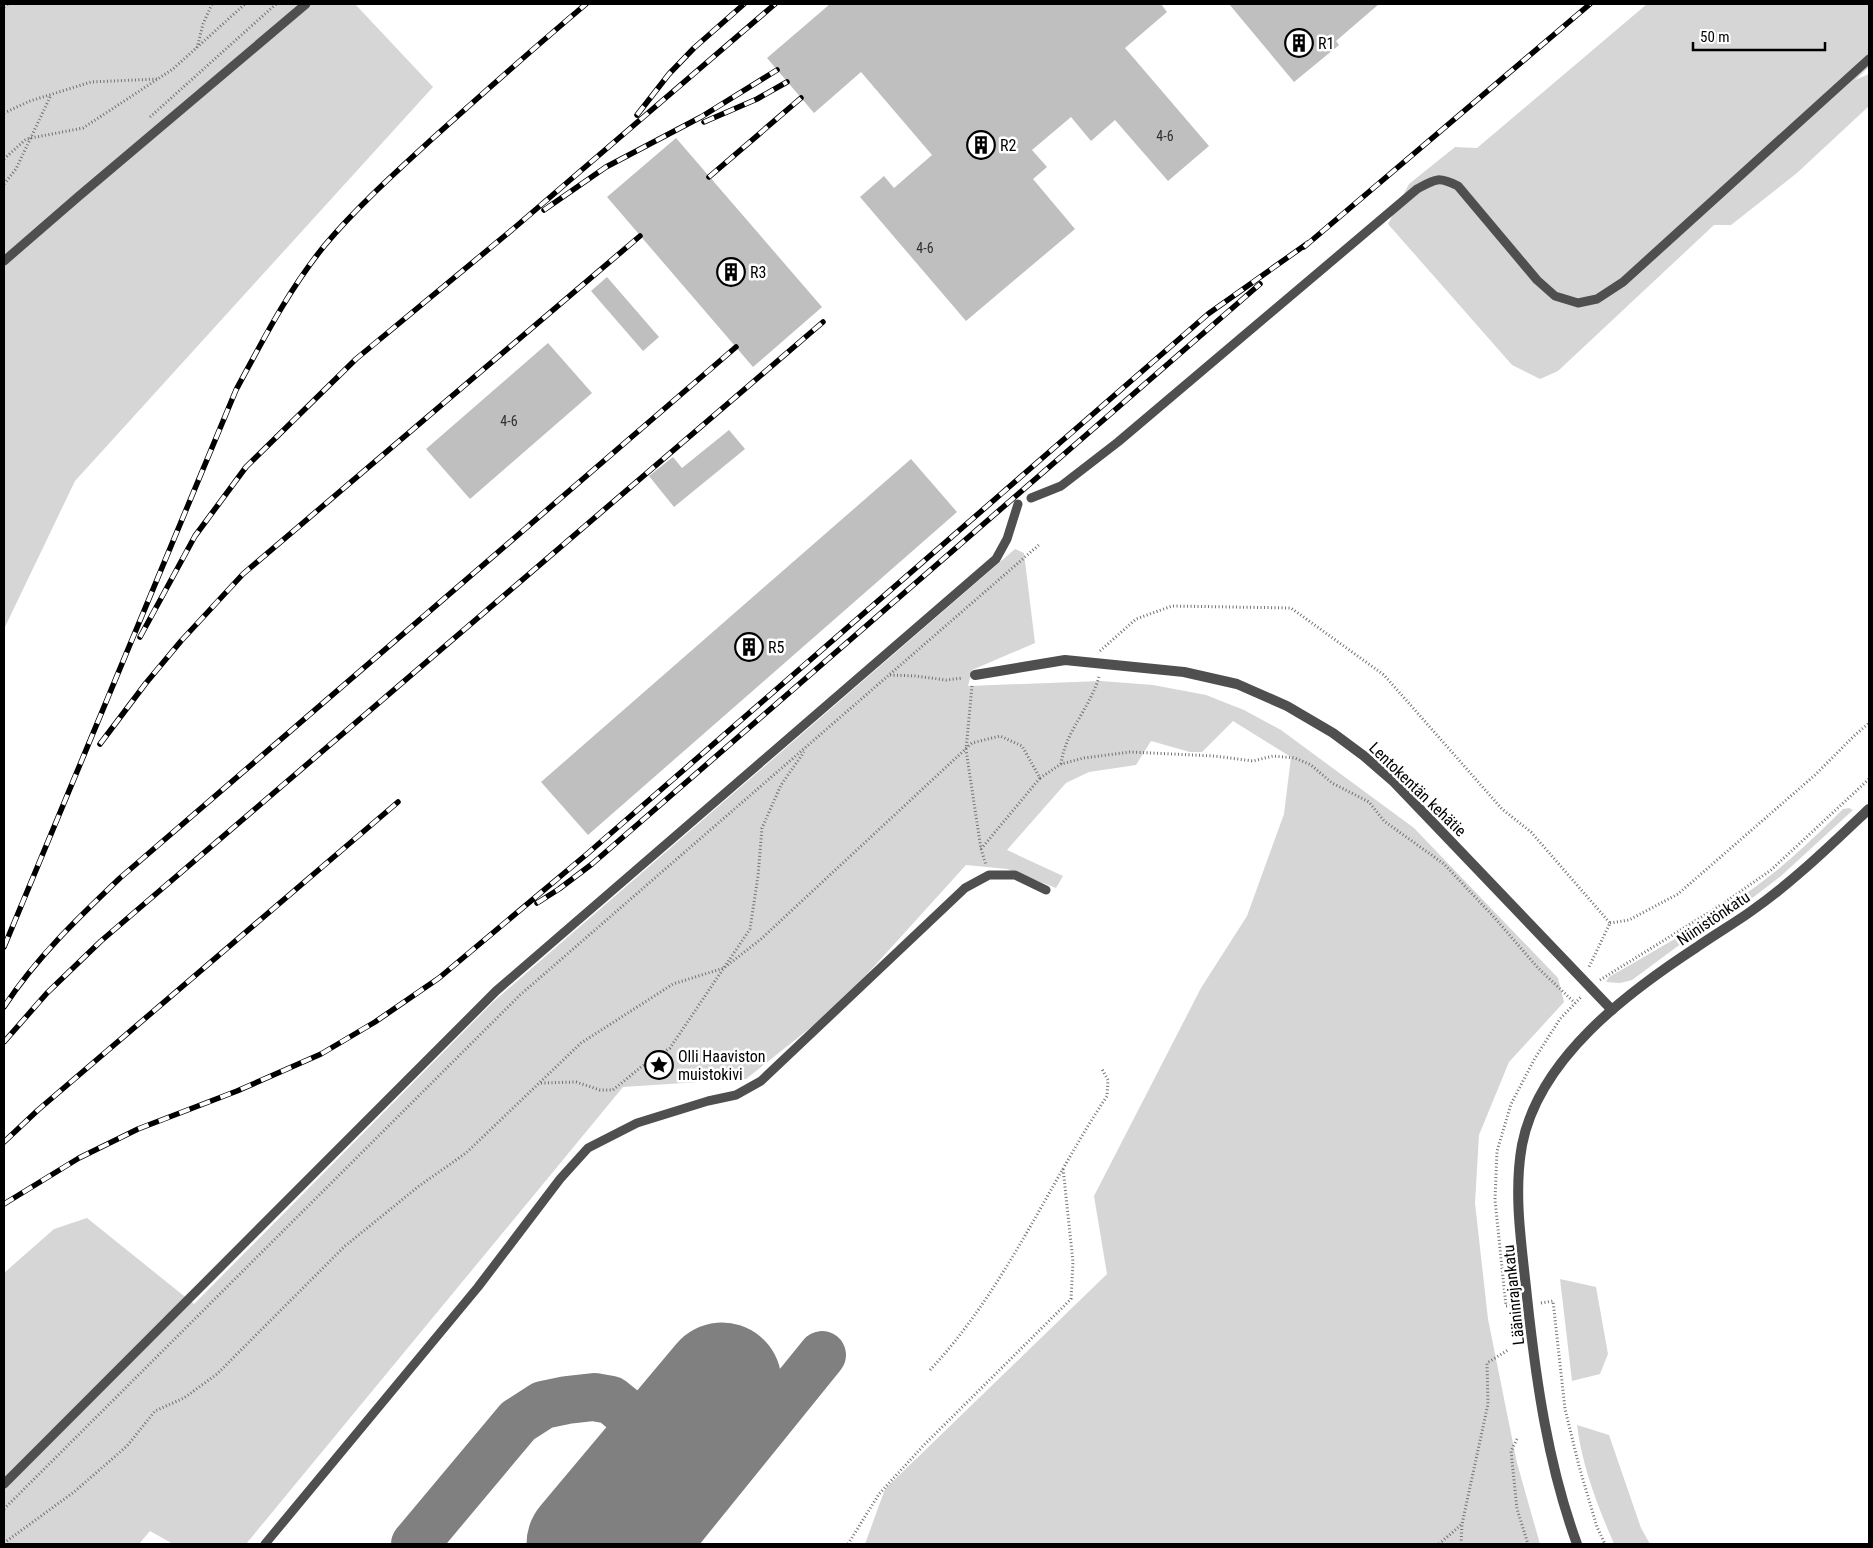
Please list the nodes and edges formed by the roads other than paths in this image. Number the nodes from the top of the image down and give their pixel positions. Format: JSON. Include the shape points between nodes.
{"nodes":[{"id":1,"x":306,"y":4,"type":"edge"},
{"id":2,"x":1869,"y":59,"type":"edge"},
{"id":3,"x":4,"y":261,"type":"edge"},
{"id":4,"x":1031,"y":498,"type":"dead end"},
{"id":5,"x":1018,"y":504,"type":"dead end"},
{"id":6,"x":975,"y":675,"type":"road end"},
{"id":7,"x":1869,"y":809,"type":"edge"},
{"id":8,"x":1046,"y":890,"type":"dead end"},
{"id":9,"x":1612,"y":1010,"type":"junction"},
{"id":10,"x":1572,"y":1050,"type":"joint"},
{"id":11,"x":4,"y":1484,"type":"edge"},
{"id":12,"x":265,"y":1544,"type":"edge"},
{"id":13,"x":1577,"y":1544,"type":"edge"}],
"edges":[{"from":1,"to":3,"type":"lane"},
{"from":2,"to":4,"type":"lane","via":[[1623,282],[1597,299],[1578,303],[1555,296],[1537,280],[1458,186],[1436,179],[1417,189],[1118,442],[1062,486]]},
{"from":5,"to":11,"type":"lane","via":[[1007,539],[996,559],[496,991]]},
{"from":6,"to":9,"type":"street","name":"Lentokentän kehätie","via":[[1065,660],[1184,672],[1237,684],[1286,706],[1333,733],[1394,782]]},
{"from":7,"to":9,"type":"street","name":"Niinistönkatu","via":[[1792,880]]},
{"from":8,"to":12,"type":"lane","via":[[1015,875],[989,875],[965,888],[761,1081],[736,1095],[637,1123],[588,1148],[560,1178],[478,1287]]},
{"from":9,"to":10,"type":"street","name":"Niinistönkatu"},
{"from":10,"to":13,"type":"street","name":"Lääninrajankatu","via":[[1549,1080],[1532,1113],[1522,1143],[1518,1205],[1548,1444]]}]}
